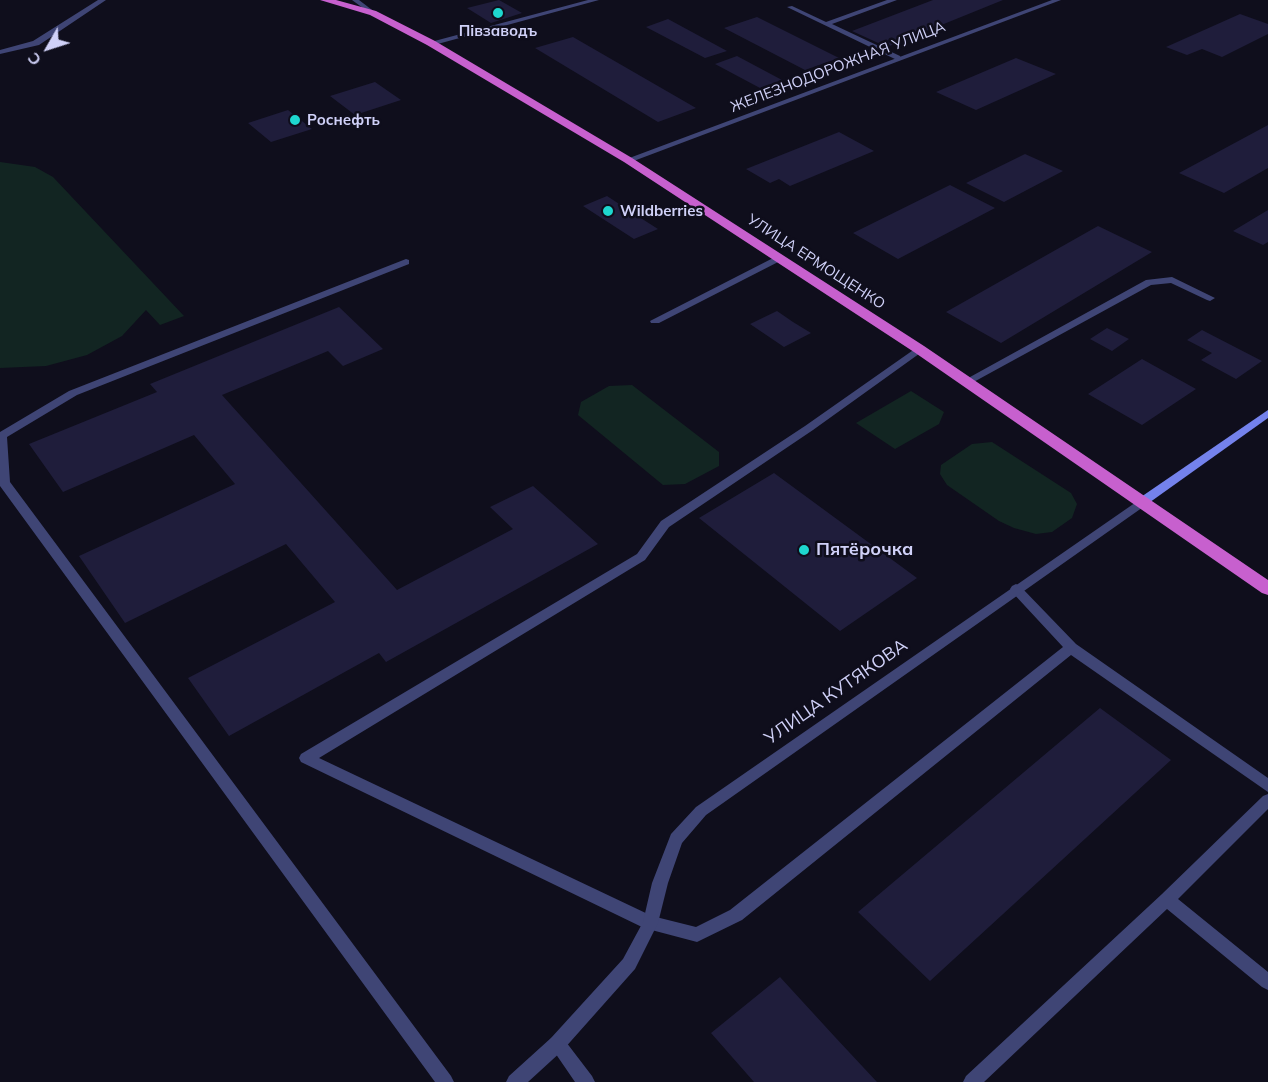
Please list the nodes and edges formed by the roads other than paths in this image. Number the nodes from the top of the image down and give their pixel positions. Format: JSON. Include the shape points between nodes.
{"nodes":[{"id":1,"x":103,"y":0,"type":"edge"},
{"id":2,"x":325,"y":0,"type":"edge"},
{"id":3,"x":355,"y":0,"type":"edge"},
{"id":4,"x":596,"y":0,"type":"edge"},
{"id":5,"x":894,"y":0,"type":"edge"},
{"id":6,"x":1058,"y":0,"type":"edge"},
{"id":7,"x":790,"y":7,"type":"dead end"},
{"id":8,"x":373,"y":13,"type":"junction"},
{"id":9,"x":826,"y":24,"type":"junction"},
{"id":10,"x":431,"y":43,"type":"junction"},
{"id":11,"x":0,"y":52,"type":"edge"},
{"id":12,"x":897,"y":58,"type":"junction"},
{"id":13,"x":627,"y":160,"type":"junction"},
{"id":14,"x":779,"y":258,"type":"junction"},
{"id":15,"x":406,"y":262,"type":"dead end"},
{"id":16,"x":1210,"y":298,"type":"dead end"},
{"id":17,"x":655,"y":321,"type":"dead end"},
{"id":18,"x":919,"y":349,"type":"junction"},
{"id":19,"x":966,"y":382,"type":"junction"},
{"id":20,"x":1268,"y":413,"type":"edge"},
{"id":21,"x":1142,"y":502,"type":"junction"},
{"id":22,"x":1016,"y":589,"type":"junction"},
{"id":23,"x":1268,"y":589,"type":"edge"},
{"id":24,"x":1071,"y":648,"type":"junction"},
{"id":25,"x":1268,"y":786,"type":"edge"},
{"id":26,"x":1268,"y":800,"type":"edge"},
{"id":27,"x":1167,"y":899,"type":"junction"},
{"id":28,"x":650,"y":923,"type":"junction"},
{"id":29,"x":1268,"y":982,"type":"edge"},
{"id":30,"x":557,"y":1044,"type":"junction"},
{"id":31,"x":445,"y":1082,"type":"edge"},
{"id":32,"x":515,"y":1082,"type":"edge"},
{"id":33,"x":586,"y":1082,"type":"edge"},
{"id":34,"x":972,"y":1082,"type":"edge"}],
"edges":[{"from":1,"to":11,"type":"street","via":[[36,43]]},
{"from":2,"to":8,"type":"highway","name":"УЛИЦА ЕРМОЩЕНКО"},
{"from":3,"to":8,"type":"street"},
{"from":4,"to":10,"type":"street"},
{"from":5,"to":9,"type":"street"},
{"from":6,"to":12,"type":"street","name":"ЖЕЛЕЗНОДОРОЖНАЯ УЛИЦА"},
{"from":7,"to":9,"type":"street"},
{"from":8,"to":10,"type":"highway","name":"УЛИЦА ЕРМОЩЕНКО"},
{"from":9,"to":12,"type":"street"},
{"from":10,"to":13,"type":"highway","name":"УЛИЦА ЕРМОЩЕНКО"},
{"from":12,"to":13,"type":"street","name":"ЖЕЛЕЗНОДОРОЖНАЯ УЛИЦА"},
{"from":13,"to":14,"type":"highway","name":"УЛИЦА ЕРМОЩЕНКО"},
{"from":14,"to":17,"type":"street"},
{"from":14,"to":18,"type":"highway","name":"УЛИЦА ЕРМОЩЕНКО"},
{"from":15,"to":31,"type":"street","via":[[73,393],[1,436],[4,483]]},
{"from":16,"to":19,"type":"street","via":[[1172,280],[1149,282]]},
{"from":18,"to":19,"type":"highway","name":"УЛИЦА ЕРМОЩЕНКО"},
{"from":18,"to":28,"type":"street","via":[[665,524],[641,557],[306,758]]},
{"from":19,"to":21,"type":"highway","name":"УЛИЦА ЕРМОЩЕНКО"},
{"from":20,"to":21,"type":"main road","name":"УЛИЦА КУТЯКОВА"},
{"from":21,"to":22,"type":"street","name":"УЛИЦА КУТЯКОВА"},
{"from":21,"to":23,"type":"highway","name":"УЛИЦА ЕРМОЩЕНКО"},
{"from":22,"to":24,"type":"street"},
{"from":22,"to":28,"type":"street","name":"УЛИЦА КУТЯКОВА","via":[[701,811],[676,839]]},
{"from":24,"to":25,"type":"street"},
{"from":24,"to":28,"type":"street","via":[[736,915],[697,934]]},
{"from":26,"to":27,"type":"street"},
{"from":27,"to":29,"type":"street"},
{"from":27,"to":34,"type":"street"},
{"from":28,"to":30,"type":"street","name":"УЛИЦА КУТЯКОВА","via":[[628,964]]},
{"from":30,"to":32,"type":"street","name":"УЛИЦА КУТЯКОВА"},
{"from":30,"to":33,"type":"street"}]}
